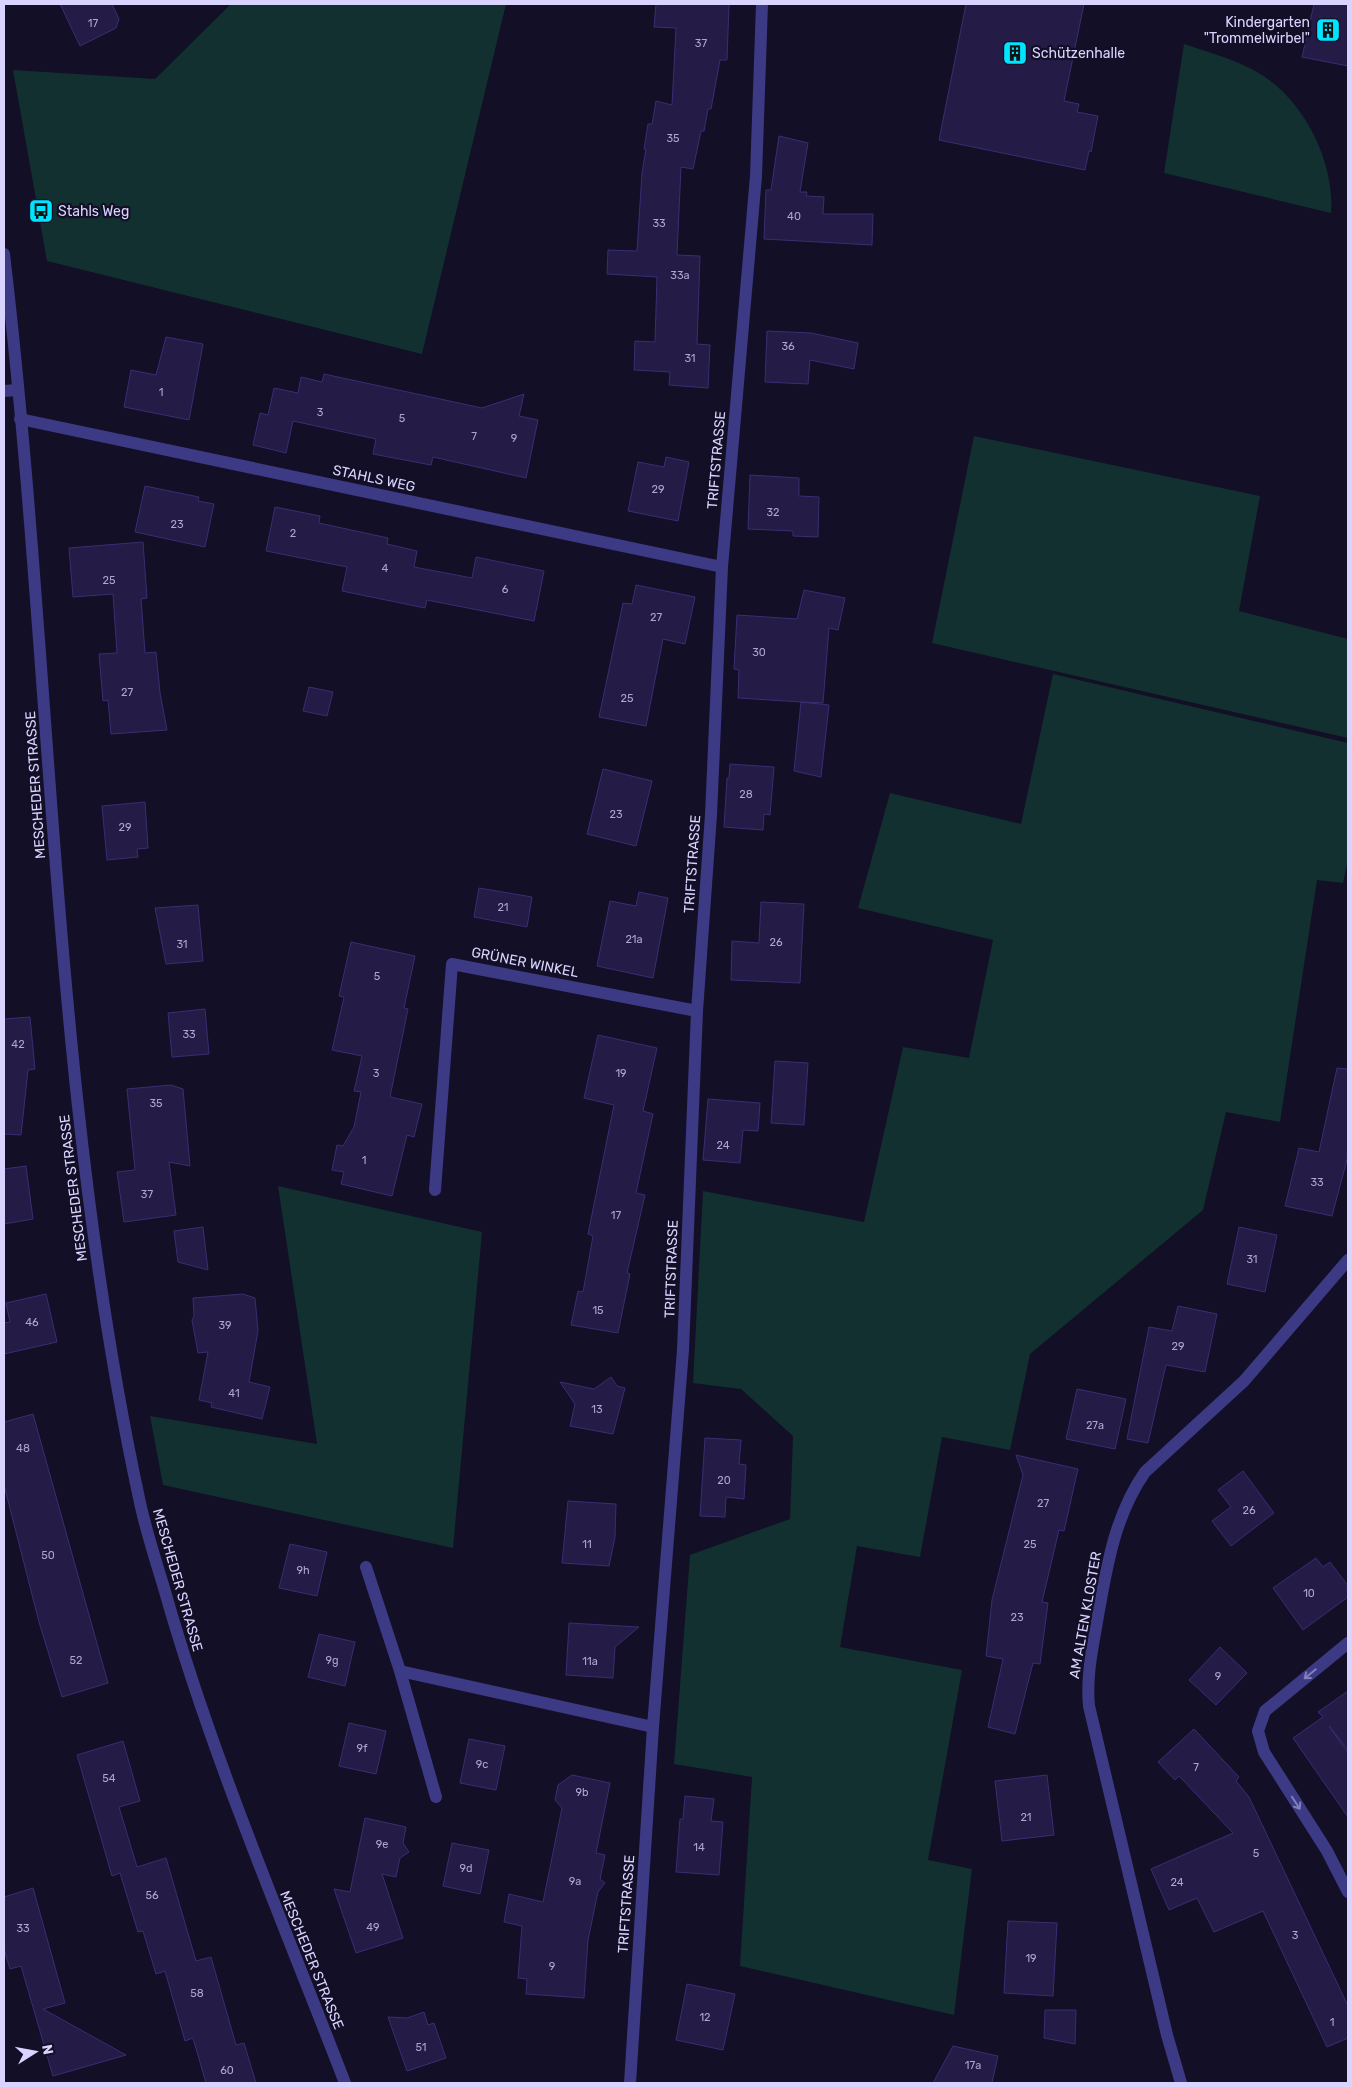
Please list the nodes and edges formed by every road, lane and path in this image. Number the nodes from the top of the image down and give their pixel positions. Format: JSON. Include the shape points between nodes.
{"nodes":[{"id":1,"x":762,"y":4,"type":"edge"},
{"id":2,"x":4,"y":254,"type":"edge"},
{"id":3,"x":17,"y":390,"type":"junction"},
{"id":4,"x":4,"y":391,"type":"edge"},
{"id":5,"x":20,"y":419,"type":"junction"},
{"id":6,"x":722,"y":567,"type":"junction"},
{"id":7,"x":697,"y":1011,"type":"junction"},
{"id":8,"x":435,"y":1190,"type":"dead end"},
{"id":9,"x":1348,"y":1260,"type":"edge"},
{"id":10,"x":366,"y":1567,"type":"dead end"},
{"id":11,"x":1348,"y":1643,"type":"edge"},
{"id":12,"x":400,"y":1671,"type":"junction"},
{"id":13,"x":653,"y":1727,"type":"junction"},
{"id":14,"x":436,"y":1797,"type":"dead end"},
{"id":15,"x":1348,"y":1892,"type":"edge"},
{"id":16,"x":345,"y":2083,"type":"edge"},
{"id":17,"x":630,"y":2083,"type":"edge"},
{"id":18,"x":1181,"y":2083,"type":"edge"}],
"edges":[{"from":1,"to":6,"type":"street","name":"TRIFTSTRASSE","via":[[756,176]]},
{"from":2,"to":3,"type":"street","name":"MESCHEDER STRASSE"},
{"from":3,"to":4,"type":"street"},
{"from":3,"to":5,"type":"street","name":"MESCHEDER STRASSE"},
{"from":5,"to":6,"type":"street","name":"STAHLS WEG"},
{"from":5,"to":16,"type":"street","name":"MESCHEDER STRASSE","via":[[62,949],[91,1227],[112,1363],[140,1504],[180,1646],[228,1788]]},
{"from":6,"to":7,"type":"street","name":"TRIFTSTRASSE","via":[[711,815]]},
{"from":7,"to":8,"type":"street","name":"GRÜNER WINKEL","via":[[452,964]]},
{"from":7,"to":13,"type":"street","name":"TRIFTSTRASSE","via":[[683,1350]]},
{"from":9,"to":18,"type":"street","name":"AM ALTEN KLOSTER","via":[[1244,1381],[1145,1472],[1120,1520],[1108,1563],[1088,1674],[1089,1706]]},
{"from":10,"to":12,"type":"street"},
{"from":11,"to":15,"type":"street","one_way":true,"via":[[1265,1711],[1258,1731],[1264,1752],[1327,1851]]},
{"from":12,"to":13,"type":"street"},
{"from":12,"to":14,"type":"street"},
{"from":13,"to":17,"type":"street","name":"TRIFTSTRASSE"}]}
